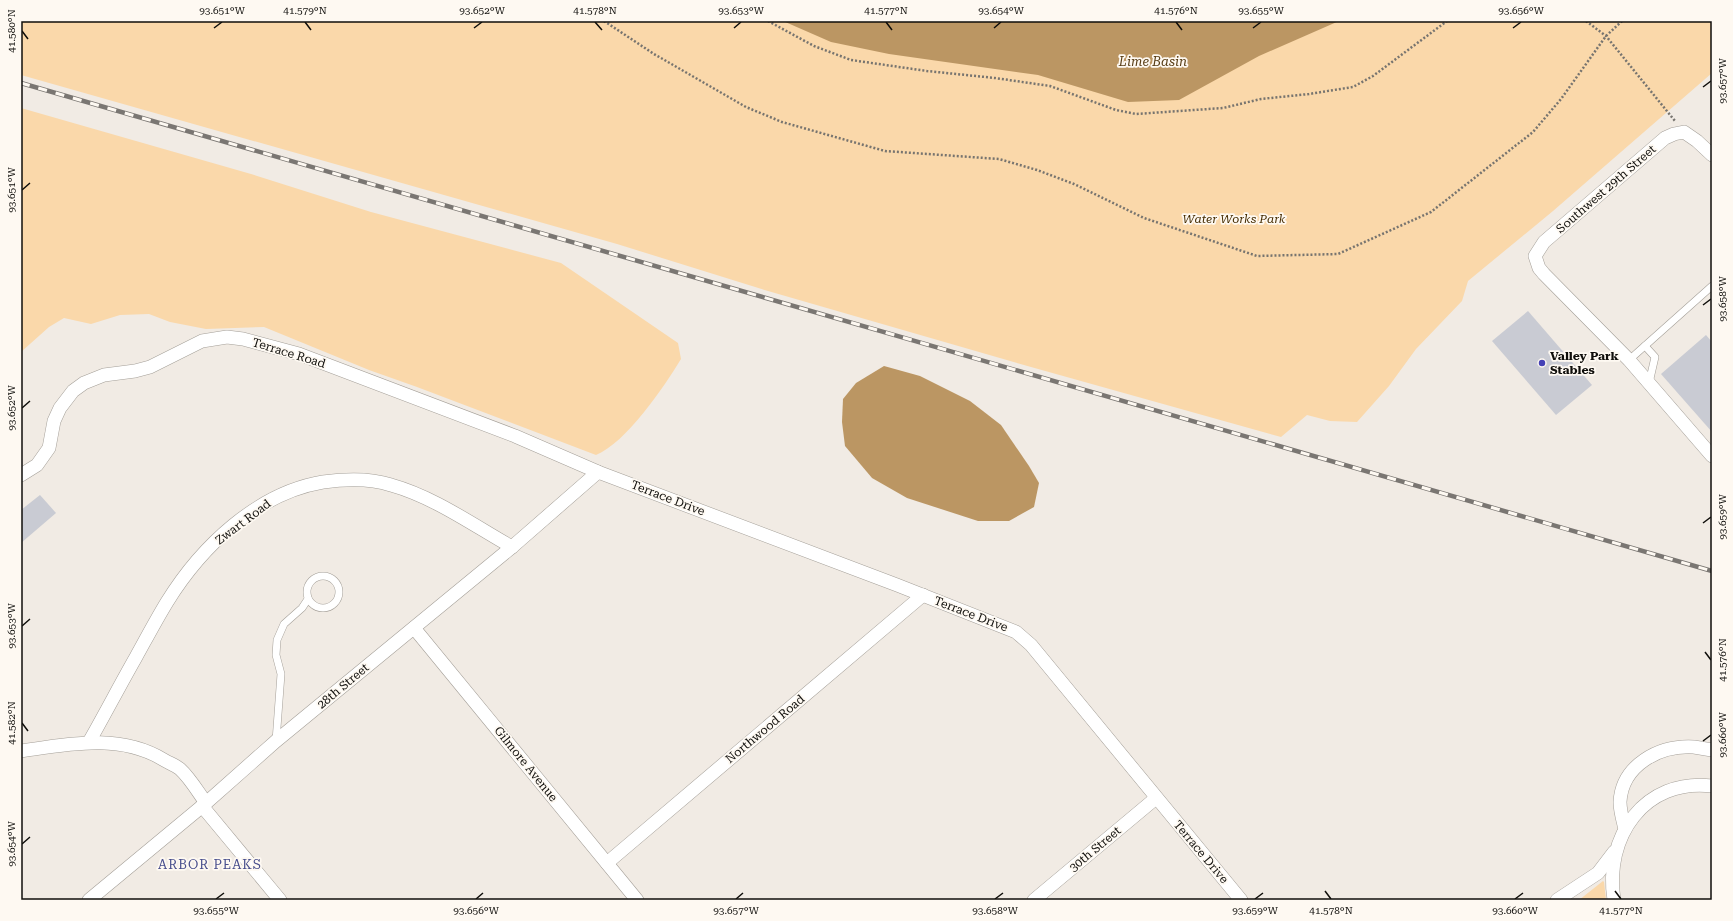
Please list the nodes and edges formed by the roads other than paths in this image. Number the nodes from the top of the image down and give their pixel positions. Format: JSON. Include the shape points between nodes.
{"nodes":[{"id":1,"x":1712,"y":155,"type":"edge"},
{"id":2,"x":1712,"y":286,"type":"edge"},
{"id":3,"x":1645,"y":346,"type":"junction"},
{"id":4,"x":1629,"y":360,"type":"junction"},
{"id":5,"x":1650,"y":383,"type":"junction"},
{"id":6,"x":1712,"y":456,"type":"edge"},
{"id":7,"x":598,"y":472,"type":"junction"},
{"id":8,"x":21,"y":475,"type":"edge"},
{"id":9,"x":512,"y":547,"type":"junction"},
{"id":10,"x":923,"y":595,"type":"junction"},
{"id":11,"x":308,"y":599,"type":"junction"},
{"id":12,"x":414,"y":628,"type":"junction"},
{"id":13,"x":276,"y":741,"type":"junction"},
{"id":14,"x":89,"y":742,"type":"junction"},
{"id":15,"x":1712,"y":750,"type":"edge"},
{"id":16,"x":21,"y":751,"type":"edge"},
{"id":17,"x":1712,"y":786,"type":"edge"},
{"id":18,"x":1156,"y":798,"type":"junction"},
{"id":19,"x":204,"y":804,"type":"junction"},
{"id":20,"x":1625,"y":830,"type":"junction"},
{"id":21,"x":1616,"y":849,"type":"junction"},
{"id":22,"x":607,"y":863,"type":"junction"},
{"id":23,"x":89,"y":900,"type":"edge"},
{"id":24,"x":280,"y":900,"type":"edge"},
{"id":25,"x":637,"y":900,"type":"edge"},
{"id":26,"x":1034,"y":900,"type":"edge"},
{"id":27,"x":1241,"y":900,"type":"edge"},
{"id":28,"x":1557,"y":900,"type":"edge"},
{"id":29,"x":1614,"y":900,"type":"edge"}],
"edges":[{"from":1,"to":4,"type":"street","name":"Southwest 29th Street","via":[[1684,132],[1665,138],[1544,242],[1535,256],[1544,274]]},
{"from":2,"to":3,"type":"lane"},
{"from":3,"to":4,"type":"lane"},
{"from":3,"to":5,"type":"lane","via":[[1655,357]]},
{"from":4,"to":5,"type":"street"},
{"from":5,"to":6,"type":"street"},
{"from":7,"to":8,"type":"street","name":"Terrace Road","via":[[515,436],[299,354],[227,337],[202,341],[150,367],[104,375],[84,383],[73,391],[60,408],[54,421],[49,448],[37,465]]},
{"from":7,"to":9,"type":"street","name":"28th Street"},
{"from":7,"to":10,"type":"street","name":"Terrace Drive"},
{"from":9,"to":12,"type":"street","name":"28th Street"},
{"from":9,"to":14,"type":"street","name":"Zwart Road","via":[[424,497],[380,482],[340,480],[306,485],[274,498],[229,529],[185,575],[167,602]]},
{"from":10,"to":18,"type":"street","name":"Terrace Drive","via":[[1016,632],[1031,645]]},
{"from":10,"to":22,"type":"street","name":"Northwood Road"},
{"from":11,"to":11,"type":"lane","via":[[307,586],[314,578],[327,576],[338,585],[338,599],[329,607],[318,608]]},
{"from":11,"to":13,"type":"lane","via":[[284,624],[277,640],[276,655],[281,674]]},
{"from":12,"to":13,"type":"street","name":"28th Street"},
{"from":12,"to":22,"type":"street","name":"Gilmore Avenue"},
{"from":13,"to":19,"type":"street","name":"28th Street"},
{"from":14,"to":16,"type":"street"},
{"from":14,"to":19,"type":"street","via":[[115,742],[156,754],[180,769]]},
{"from":15,"to":20,"type":"street","via":[[1693,747],[1675,749],[1647,757],[1634,768],[1623,786],[1620,802]]},
{"from":17,"to":20,"type":"street","via":[[1684,786],[1659,794],[1639,810]]},
{"from":18,"to":26,"type":"street","name":"30th Street"},
{"from":18,"to":27,"type":"street","name":"Terrace Drive"},
{"from":19,"to":23,"type":"street","name":"28th Street"},
{"from":19,"to":24,"type":"street"},
{"from":20,"to":21,"type":"street"},
{"from":21,"to":28,"type":"street","via":[[1598,873]]},
{"from":21,"to":29,"type":"street","via":[[1613,874]]},
{"from":22,"to":25,"type":"street","name":"Gilmore Avenue"}]}
